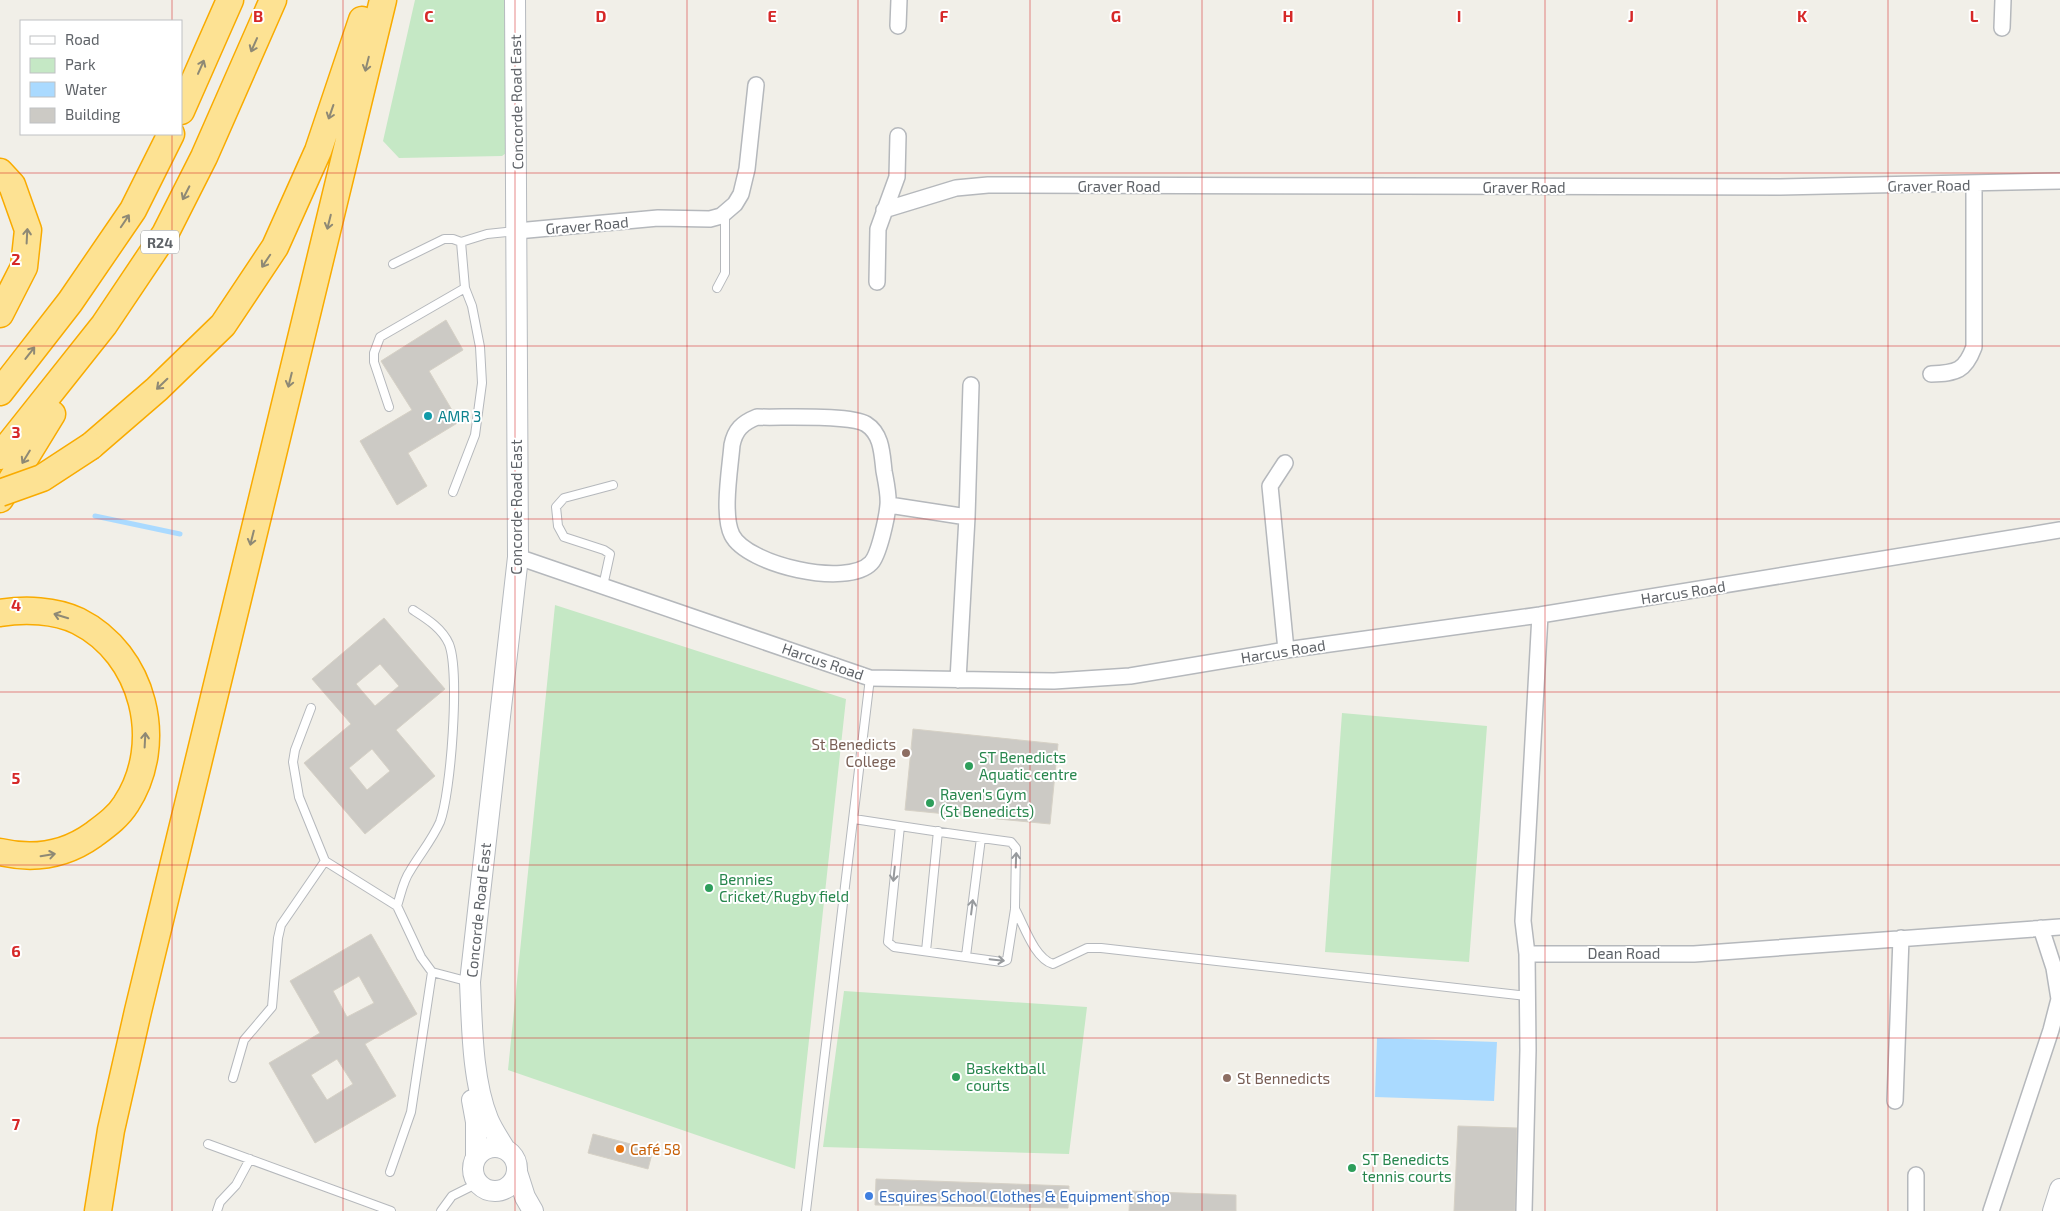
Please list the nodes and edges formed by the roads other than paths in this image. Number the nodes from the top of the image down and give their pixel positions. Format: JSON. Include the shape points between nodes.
{"nodes":[{"id":1,"x":230,"y":0,"type":"edge"},
{"id":2,"x":273,"y":0,"type":"edge"},
{"id":3,"x":369,"y":0,"type":"edge"},
{"id":4,"x":383,"y":0,"type":"edge"},
{"id":5,"x":515,"y":0,"type":"edge"},
{"id":6,"x":899,"y":0,"type":"edge"},
{"id":7,"x":2003,"y":0,"type":"edge"},
{"id":8,"x":898,"y":26,"type":"dead end"},
{"id":9,"x":2002,"y":28,"type":"dead end"},
{"id":10,"x":756,"y":85,"type":"dead end"},
{"id":11,"x":182,"y":109,"type":"edge"},
{"id":12,"x":170,"y":135,"type":"edge"},
{"id":13,"x":898,"y":136,"type":"dead end"},
{"id":14,"x":0,"y":172,"type":"edge"},
{"id":15,"x":2060,"y":181,"type":"edge"},
{"id":16,"x":1974,"y":184,"type":"junction"},
{"id":17,"x":884,"y":210,"type":"junction"},
{"id":18,"x":725,"y":213,"type":"junction"},
{"id":19,"x":517,"y":231,"type":"junction"},
{"id":20,"x":461,"y":242,"type":"junction"},
{"id":21,"x":393,"y":264,"type":"dead end"},
{"id":22,"x":877,"y":282,"type":"dead end"},
{"id":23,"x":465,"y":288,"type":"junction"},
{"id":24,"x":717,"y":288,"type":"dead end"},
{"id":25,"x":0,"y":314,"type":"edge"},
{"id":26,"x":104,"y":324,"type":"junction"},
{"id":27,"x":1932,"y":374,"type":"dead end"},
{"id":28,"x":971,"y":385,"type":"dead end"},
{"id":29,"x":0,"y":392,"type":"edge"},
{"id":30,"x":389,"y":407,"type":"dead end"},
{"id":31,"x":0,"y":456,"type":"edge"},
{"id":32,"x":1285,"y":463,"type":"dead end"},
{"id":33,"x":613,"y":485,"type":"dead end"},
{"id":34,"x":453,"y":492,"type":"dead end"},
{"id":35,"x":0,"y":493,"type":"edge"},
{"id":36,"x":0,"y":499,"type":"edge"},
{"id":37,"x":888,"y":505,"type":"junction"},
{"id":38,"x":968,"y":517,"type":"junction"},
{"id":39,"x":2060,"y":530,"type":"edge"},
{"id":40,"x":518,"y":557,"type":"junction"},
{"id":41,"x":603,"y":586,"type":"junction"},
{"id":42,"x":413,"y":610,"type":"dead end"},
{"id":43,"x":0,"y":613,"type":"edge"},
{"id":44,"x":1540,"y":615,"type":"junction"},
{"id":45,"x":1286,"y":650,"type":"junction"},
{"id":46,"x":870,"y":678,"type":"junction"},
{"id":47,"x":958,"y":680,"type":"junction"},
{"id":48,"x":311,"y":708,"type":"dead end"},
{"id":49,"x":854,"y":819,"type":"junction"},
{"id":50,"x":900,"y":826,"type":"junction"},
{"id":51,"x":938,"y":832,"type":"junction"},
{"id":52,"x":981,"y":838,"type":"junction"},
{"id":53,"x":0,"y":852,"type":"edge"},
{"id":54,"x":325,"y":861,"type":"junction"},
{"id":55,"x":397,"y":906,"type":"junction"},
{"id":56,"x":1015,"y":909,"type":"junction"},
{"id":57,"x":2060,"y":927,"type":"edge"},
{"id":58,"x":2041,"y":928,"type":"junction"},
{"id":59,"x":1901,"y":938,"type":"junction"},
{"id":60,"x":926,"y":951,"type":"junction"},
{"id":61,"x":1527,"y":954,"type":"junction"},
{"id":62,"x":966,"y":956,"type":"junction"},
{"id":63,"x":432,"y":972,"type":"junction"},
{"id":64,"x":470,"y":982,"type":"junction"},
{"id":65,"x":1527,"y":996,"type":"junction"},
{"id":66,"x":472,"y":1041,"type":"junction"},
{"id":67,"x":233,"y":1078,"type":"dead end"},
{"id":68,"x":1895,"y":1101,"type":"dead end"},
{"id":69,"x":208,"y":1144,"type":"dead end"},
{"id":70,"x":505,"y":1149,"type":"junction"},
{"id":71,"x":476,"y":1157,"type":"junction"},
{"id":72,"x":250,"y":1159,"type":"junction"},
{"id":73,"x":390,"y":1172,"type":"dead end"},
{"id":74,"x":517,"y":1172,"type":"junction"},
{"id":75,"x":1916,"y":1175,"type":"dead end"},
{"id":76,"x":478,"y":1183,"type":"junction"},
{"id":77,"x":2060,"y":1189,"type":"edge"},
{"id":78,"x":502,"y":1191,"type":"junction"},
{"id":79,"x":98,"y":1211,"type":"edge"},
{"id":80,"x":218,"y":1211,"type":"edge"},
{"id":81,"x":391,"y":1211,"type":"edge"},
{"id":82,"x":441,"y":1211,"type":"edge"},
{"id":83,"x":523,"y":1211,"type":"edge"},
{"id":84,"x":533,"y":1211,"type":"edge"},
{"id":85,"x":806,"y":1211,"type":"edge"},
{"id":86,"x":1524,"y":1211,"type":"edge"},
{"id":87,"x":1916,"y":1211,"type":"edge"},
{"id":88,"x":1991,"y":1211,"type":"edge"},
{"id":89,"x":2053,"y":1211,"type":"edge"}],
"edges":[{"from":11,"to":1,"type":"highway","one_way":true},
{"from":2,"to":26,"type":"highway","number":"R24","one_way":true,"via":[[204,157],[165,234]]},
{"from":3,"to":35,"type":"highway","one_way":true,"bridge":true,"via":[[318,151],[275,248],[223,325],[157,389],[91,446],[42,478]]},
{"from":4,"to":79,"type":"highway","one_way":true,"via":[[145,983],[111,1130]]},
{"from":5,"to":19,"type":"main road","name":"Concorde Road East"},
{"from":6,"to":8,"type":"street"},
{"from":7,"to":9,"type":"street"},
{"from":10,"to":18,"type":"street","via":[[747,169],[741,194],[736,204]]},
{"from":29,"to":12,"type":"highway","number":"R24","one_way":true,"via":[[70,302],[132,210]]},
{"from":13,"to":17,"type":"street","via":[[896,177]]},
{"from":25,"to":14,"type":"highway","one_way":true,"via":[[24,267],[28,230],[12,185]]},
{"from":15,"to":16,"type":"street","name":"Graver Road"},
{"from":16,"to":17,"type":"street","name":"Graver Road","via":[[1780,187],[988,185],[956,188]]},
{"from":16,"to":27,"type":"street","via":[[1974,347],[1968,363],[1953,373]]},
{"from":17,"to":22,"type":"street","via":[[878,229]]},
{"from":18,"to":19,"type":"street","name":"Graver Road","via":[[710,219],[658,218]]},
{"from":18,"to":24,"type":"lane","via":[[725,273]]},
{"from":19,"to":20,"type":"lane","via":[[487,234]]},
{"from":19,"to":40,"type":"main road","name":"Concorde Road East"},
{"from":20,"to":21,"type":"lane","via":[[444,240]]},
{"from":20,"to":23,"type":"lane"},
{"from":23,"to":30,"type":"lane","via":[[380,337],[374,362]]},
{"from":23,"to":34,"type":"lane","via":[[479,339],[482,383],[475,435]]},
{"from":26,"to":31,"type":"highway","number":"R24"},
{"from":26,"to":36,"type":"highway","one_way":true},
{"from":28,"to":38,"type":"street"},
{"from":32,"to":45,"type":"street","via":[[1270,486]]},
{"from":33,"to":41,"type":"lane","via":[[564,498],[556,507],[558,526],[564,537],[610,554]]},
{"from":37,"to":37,"type":"street","via":[[881,445],[873,429],[865,423],[757,417],[748,420],[734,433],[728,519],[732,536],[750,552],[804,571],[834,574],[861,570],[876,555]]},
{"from":37,"to":38,"type":"street"},
{"from":38,"to":47,"type":"street"},
{"from":39,"to":44,"type":"street","name":"Harcus Road"},
{"from":40,"to":41,"type":"street","name":"Harcus Road"},
{"from":40,"to":64,"type":"main road","name":"Concorde Road East"},
{"from":41,"to":46,"type":"street","name":"Harcus Road"},
{"from":42,"to":55,"type":"lane","via":[[434,624],[448,643],[454,670],[454,690],[445,804],[432,838],[409,872]]},
{"from":53,"to":43,"type":"highway","one_way":true,"via":[[34,857],[57,853],[84,841],[108,824],[126,804],[135,786],[146,742],[140,691],[133,675],[103,637],[78,621],[53,613]]},
{"from":44,"to":45,"type":"street","name":"Harcus Road"},
{"from":44,"to":61,"type":"street","via":[[1522,921]]},
{"from":45,"to":47,"type":"street","name":"Harcus Road","via":[[1130,676],[1054,681]]},
{"from":46,"to":47,"type":"street","name":"Harcus Road"},
{"from":46,"to":49,"type":"lane"},
{"from":48,"to":54,"type":"lane","via":[[294,750],[293,762],[299,797]]},
{"from":49,"to":50,"type":"lane"},
{"from":49,"to":85,"type":"lane"},
{"from":50,"to":51,"type":"lane"},
{"from":50,"to":60,"type":"lane","one_way":true,"via":[[888,942],[894,947]]},
{"from":51,"to":52,"type":"lane"},
{"from":51,"to":60,"type":"lane"},
{"from":56,"to":52,"type":"lane","one_way":true,"via":[[1015,846],[1011,842]]},
{"from":62,"to":52,"type":"lane","one_way":true},
{"from":54,"to":55,"type":"lane"},
{"from":54,"to":67,"type":"lane","via":[[282,925],[272,1007],[244,1040]]},
{"from":55,"to":63,"type":"lane"},
{"from":62,"to":56,"type":"lane","one_way":true,"via":[[1007,960]]},
{"from":56,"to":65,"type":"lane","via":[[1039,953],[1053,964],[1087,948],[1101,948]]},
{"from":57,"to":58,"type":"street","name":"Dean Road"},
{"from":58,"to":59,"type":"street","name":"Dean Road"},
{"from":58,"to":88,"type":"street","via":[[2058,985],[2057,1012]]},
{"from":59,"to":61,"type":"street","name":"Dean Road","via":[[1694,954]]},
{"from":59,"to":68,"type":"street"},
{"from":60,"to":62,"type":"lane"},
{"from":61,"to":65,"type":"street"},
{"from":63,"to":64,"type":"lane"},
{"from":63,"to":73,"type":"lane","via":[[411,1112]]},
{"from":64,"to":66,"type":"main road","name":"Concorde Road East"},
{"from":65,"to":86,"type":"street"},
{"from":66,"to":70,"type":"main road","name":"Concorde Road East","via":[[488,1119]]},
{"from":66,"to":71,"type":"main road","name":"Concorde Road East","via":[[468,1079],[476,1122]]},
{"from":69,"to":72,"type":"lane"},
{"from":70,"to":71,"type":"main road","via":[[492,1147]]},
{"from":70,"to":74,"type":"main road","via":[[514,1159]]},
{"from":71,"to":76,"type":"main road","via":[[473,1171]]},
{"from":72,"to":80,"type":"lane","via":[[236,1185],[220,1202]]},
{"from":72,"to":81,"type":"lane"},
{"from":74,"to":78,"type":"main road","via":[[510,1185]]},
{"from":74,"to":84,"type":"main road"},
{"from":75,"to":87,"type":"street"},
{"from":76,"to":78,"type":"main road","via":[[490,1191]]},
{"from":76,"to":82,"type":"lane","via":[[452,1196]]},
{"from":77,"to":89,"type":"main road"},
{"from":78,"to":83,"type":"main road"}]}
